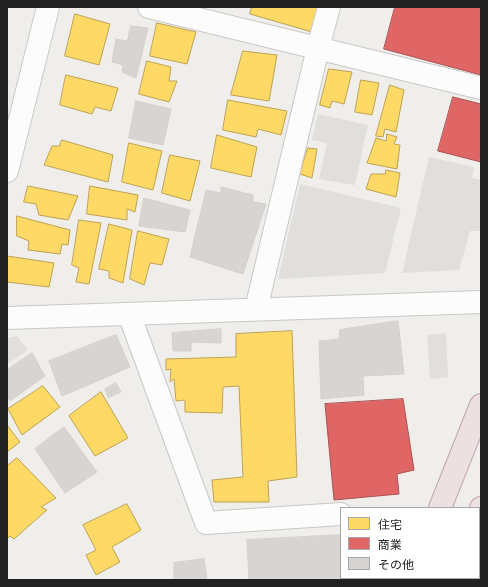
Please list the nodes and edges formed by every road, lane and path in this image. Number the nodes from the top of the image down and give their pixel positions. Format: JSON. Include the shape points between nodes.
{"nodes":[{"id":1,"x":48,"y":7,"type":"edge"},
{"id":2,"x":149,"y":7,"type":"edge"},
{"id":3,"x":330,"y":7,"type":"edge"},
{"id":4,"x":318,"y":48,"type":"junction"},
{"id":5,"x":481,"y":88,"type":"edge"},
{"id":6,"x":7,"y":171,"type":"edge"},
{"id":7,"x":481,"y":302,"type":"edge"},
{"id":8,"x":256,"y":309,"type":"junction"},
{"id":9,"x":129,"y":314,"type":"junction"},
{"id":10,"x":7,"y":318,"type":"edge"},
{"id":11,"x":481,"y":405,"type":"edge"},
{"id":12,"x":437,"y":507,"type":"edge"},
{"id":13,"x":340,"y":514,"type":"edge"}],
"edges":[{"from":1,"to":6,"type":"street"},
{"from":2,"to":4,"type":"street"},
{"from":3,"to":4,"type":"street"},
{"from":4,"to":5,"type":"street"},
{"from":4,"to":8,"type":"street"},
{"from":7,"to":8,"type":"street"},
{"from":8,"to":9,"type":"street"},
{"from":9,"to":10,"type":"street"},
{"from":9,"to":13,"type":"street","via":[[206,523]]},
{"from":11,"to":12,"type":"highway"}]}
